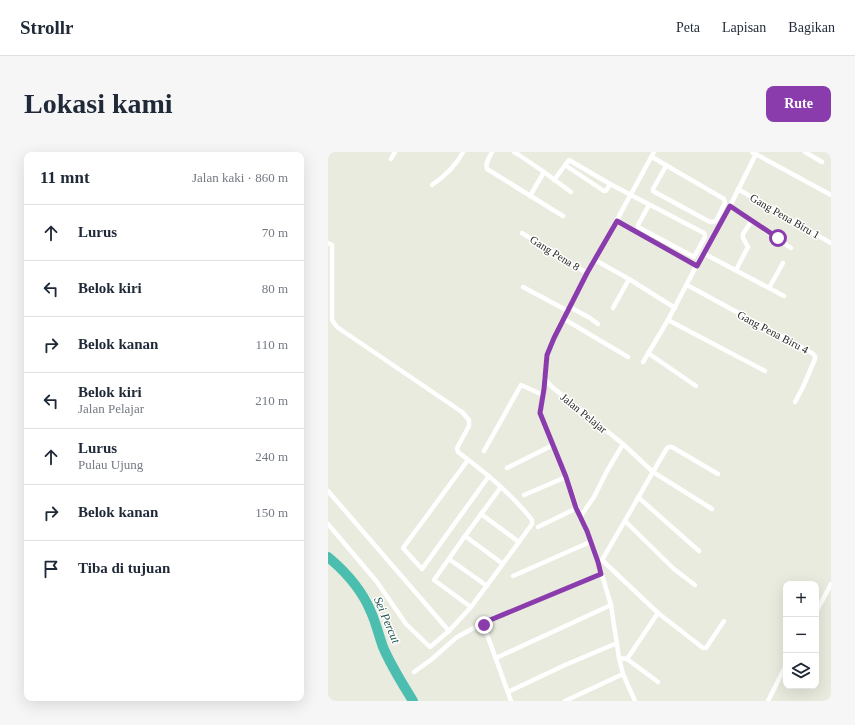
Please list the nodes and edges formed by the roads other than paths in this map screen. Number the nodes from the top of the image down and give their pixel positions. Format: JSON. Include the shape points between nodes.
{"nodes":[{"id":1,"x":395,"y":152,"type":"edge"},
{"id":2,"x":463,"y":152,"type":"edge"},
{"id":3,"x":492,"y":152,"type":"edge"},
{"id":4,"x":514,"y":152,"type":"edge"},
{"id":5,"x":654,"y":152,"type":"edge"},
{"id":6,"x":805,"y":152,"type":"edge"},
{"id":7,"x":754,"y":153,"type":"edge"},
{"id":8,"x":652,"y":157,"type":"junction"},
{"id":9,"x":391,"y":159,"type":"dead end"},
{"id":10,"x":822,"y":162,"type":"dead end"},
{"id":11,"x":565,"y":165,"type":"junction"},
{"id":12,"x":666,"y":166,"type":"junction"},
{"id":13,"x":544,"y":172,"type":"junction"},
{"id":14,"x":554,"y":180,"type":"junction"},
{"id":15,"x":610,"y":184,"type":"junction"},
{"id":16,"x":432,"y":185,"type":"dead end"},
{"id":17,"x":738,"y":189,"type":"junction"},
{"id":18,"x":572,"y":192,"type":"dead end"},
{"id":19,"x":631,"y":195,"type":"junction"},
{"id":20,"x":530,"y":196,"type":"junction"},
{"id":21,"x":831,"y":196,"type":"edge"},
{"id":22,"x":649,"y":205,"type":"junction"},
{"id":23,"x":730,"y":206,"type":"junction"},
{"id":24,"x":563,"y":216,"type":"dead end"},
{"id":25,"x":752,"y":220,"type":"junction"},
{"id":26,"x":617,"y":221,"type":"junction"},
{"id":27,"x":522,"y":233,"type":"dead end"},
{"id":28,"x":831,"y":242,"type":"edge"},
{"id":29,"x":328,"y":243,"type":"edge"},
{"id":30,"x":791,"y":248,"type":"dead end"},
{"id":31,"x":703,"y":254,"type":"junction"},
{"id":32,"x":595,"y":260,"type":"junction"},
{"id":33,"x":783,"y":262,"type":"dead end"},
{"id":34,"x":697,"y":266,"type":"junction"},
{"id":35,"x":736,"y":270,"type":"junction"},
{"id":36,"x":587,"y":273,"type":"junction"},
{"id":37,"x":629,"y":279,"type":"junction"},
{"id":38,"x":687,"y":285,"type":"junction"},
{"id":39,"x":524,"y":287,"type":"dead end"},
{"id":40,"x":769,"y":288,"type":"junction"},
{"id":41,"x":784,"y":296,"type":"dead end"},
{"id":42,"x":613,"y":308,"type":"dead end"},
{"id":43,"x":675,"y":308,"type":"junction"},
{"id":44,"x":569,"y":309,"type":"junction"},
{"id":45,"x":564,"y":319,"type":"junction"},
{"id":46,"x":668,"y":320,"type":"junction"},
{"id":47,"x":598,"y":324,"type":"dead end"},
{"id":48,"x":648,"y":353,"type":"junction"},
{"id":49,"x":628,"y":357,"type":"dead end"},
{"id":50,"x":643,"y":362,"type":"dead end"},
{"id":51,"x":765,"y":371,"type":"dead end"},
{"id":52,"x":544,"y":378,"type":"junction"},
{"id":53,"x":696,"y":386,"type":"dead end"},
{"id":54,"x":543,"y":395,"type":"junction"},
{"id":55,"x":795,"y":402,"type":"dead end"},
{"id":56,"x":623,"y":444,"type":"junction"},
{"id":57,"x":553,"y":445,"type":"junction"},
{"id":58,"x":484,"y":451,"type":"dead end"},
{"id":59,"x":468,"y":460,"type":"junction"},
{"id":60,"x":507,"y":468,"type":"dead end"},
{"id":61,"x":653,"y":472,"type":"junction"},
{"id":62,"x":718,"y":474,"type":"dead end"},
{"id":63,"x":489,"y":476,"type":"junction"},
{"id":64,"x":566,"y":477,"type":"junction"},
{"id":65,"x":501,"y":487,"type":"junction"},
{"id":66,"x":328,"y":491,"type":"edge"},
{"id":67,"x":524,"y":495,"type":"dead end"},
{"id":68,"x":638,"y":497,"type":"junction"},
{"id":69,"x":576,"y":508,"type":"junction"},
{"id":70,"x":712,"y":508,"type":"dead end"},
{"id":71,"x":481,"y":514,"type":"junction"},
{"id":72,"x":580,"y":517,"type":"junction"},
{"id":73,"x":625,"y":521,"type":"junction"},
{"id":74,"x":328,"y":524,"type":"edge"},
{"id":75,"x":538,"y":527,"type":"dead end"},
{"id":76,"x":465,"y":536,"type":"junction"},
{"id":77,"x":519,"y":542,"type":"junction"},
{"id":78,"x":590,"y":542,"type":"junction"},
{"id":79,"x":700,"y":552,"type":"dead end"},
{"id":80,"x":449,"y":558,"type":"junction"},
{"id":81,"x":600,"y":561,"type":"junction"},
{"id":82,"x":503,"y":564,"type":"junction"},
{"id":83,"x":601,"y":574,"type":"junction"},
{"id":84,"x":513,"y":576,"type":"dead end"},
{"id":85,"x":831,"y":584,"type":"edge"},
{"id":86,"x":695,"y":585,"type":"dead end"},
{"id":87,"x":487,"y":586,"type":"junction"},
{"id":88,"x":610,"y":606,"type":"junction"},
{"id":89,"x":819,"y":606,"type":"edge"},
{"id":90,"x":471,"y":607,"type":"junction"},
{"id":91,"x":658,"y":613,"type":"junction"},
{"id":92,"x":724,"y":621,"type":"dead end"},
{"id":93,"x":483,"y":623,"type":"junction"},
{"id":94,"x":449,"y":631,"type":"junction"},
{"id":95,"x":617,"y":642,"type":"junction"},
{"id":96,"x":496,"y":658,"type":"junction"},
{"id":97,"x":619,"y":658,"type":"junction"},
{"id":98,"x":628,"y":659,"type":"junction"},
{"id":99,"x":783,"y":671,"type":"edge"},
{"id":100,"x":414,"y":672,"type":"dead end"},
{"id":101,"x":623,"y":674,"type":"junction"},
{"id":102,"x":658,"y":682,"type":"dead end"},
{"id":103,"x":508,"y":692,"type":"junction"},
{"id":104,"x":511,"y":701,"type":"edge"},
{"id":105,"x":565,"y":701,"type":"edge"},
{"id":106,"x":635,"y":701,"type":"edge"},
{"id":107,"x":768,"y":701,"type":"edge"}],
"edges":[{"from":1,"to":9,"type":"street"},
{"from":2,"to":16,"type":"street","via":[[443,177]]},
{"from":3,"to":20,"type":"street","via":[[487,169]]},
{"from":4,"to":13,"type":"street"},
{"from":5,"to":8,"type":"street"},
{"from":6,"to":10,"type":"street"},
{"from":7,"to":17,"type":"street"},
{"from":7,"to":21,"type":"street"},
{"from":8,"to":12,"type":"street"},
{"from":8,"to":19,"type":"street"},
{"from":11,"to":14,"type":"street"},
{"from":11,"to":15,"type":"street","via":[[569,160]]},
{"from":11,"to":15,"type":"street","via":[[604,191]]},
{"from":12,"to":12,"type":"street","via":[[652,188],[653,191],[710,222],[716,221],[724,199]]},
{"from":13,"to":14,"type":"street"},
{"from":13,"to":20,"type":"street"},
{"from":14,"to":18,"type":"street"},
{"from":15,"to":19,"type":"street"},
{"from":17,"to":23,"type":"street"},
{"from":17,"to":28,"type":"street","name":"Gang Pena Biru 1"},
{"from":19,"to":22,"type":"street"},
{"from":19,"to":26,"type":"street"},
{"from":20,"to":24,"type":"street"},
{"from":22,"to":22,"type":"street","via":[[638,226],[694,257],[705,237],[704,233]]},
{"from":23,"to":25,"type":"street"},
{"from":23,"to":31,"type":"street"},
{"from":25,"to":30,"type":"street"},
{"from":25,"to":35,"type":"street","via":[[743,234],[748,247]]},
{"from":26,"to":32,"type":"street"},
{"from":26,"to":34,"type":"street"},
{"from":27,"to":36,"type":"street","name":"Gang Pena 8"},
{"from":29,"to":59,"type":"street","via":[[332,245],[332,320],[337,326],[462,412],[469,420],[469,426],[457,448]]},
{"from":31,"to":34,"type":"street"},
{"from":31,"to":35,"type":"street"},
{"from":32,"to":36,"type":"street"},
{"from":32,"to":37,"type":"street"},
{"from":33,"to":40,"type":"street"},
{"from":34,"to":38,"type":"street"},
{"from":35,"to":40,"type":"street"},
{"from":36,"to":44,"type":"street"},
{"from":37,"to":42,"type":"street"},
{"from":37,"to":43,"type":"street"},
{"from":38,"to":43,"type":"street"},
{"from":38,"to":55,"type":"street","name":"Gang Pena Biru 4","via":[[815,356]]},
{"from":39,"to":44,"type":"street"},
{"from":40,"to":41,"type":"street"},
{"from":43,"to":46,"type":"street"},
{"from":44,"to":45,"type":"street"},
{"from":44,"to":47,"type":"street"},
{"from":45,"to":49,"type":"street"},
{"from":45,"to":52,"type":"street","via":[[547,355]]},
{"from":46,"to":48,"type":"street"},
{"from":46,"to":51,"type":"street"},
{"from":48,"to":50,"type":"street"},
{"from":48,"to":53,"type":"street"},
{"from":52,"to":54,"type":"street"},
{"from":52,"to":56,"type":"street","name":"Jalan Pelajar"},
{"from":54,"to":57,"type":"street","via":[[540,413]]},
{"from":54,"to":58,"type":"street","via":[[521,385]]},
{"from":56,"to":61,"type":"street","name":"Jalan Pelajar"},
{"from":56,"to":72,"type":"street"},
{"from":57,"to":60,"type":"street"},
{"from":57,"to":64,"type":"street"},
{"from":59,"to":63,"type":"street"},
{"from":59,"to":63,"type":"street","via":[[403,548],[422,569]]},
{"from":61,"to":62,"type":"street","via":[[667,448],[672,447]]},
{"from":61,"to":68,"type":"street"},
{"from":61,"to":70,"type":"street","name":"Jalan Pelajar"},
{"from":63,"to":65,"type":"street"},
{"from":64,"to":67,"type":"street"},
{"from":64,"to":69,"type":"street"},
{"from":65,"to":71,"type":"street"},
{"from":65,"to":77,"type":"street","via":[[532,520],[532,524]]},
{"from":66,"to":94,"type":"street"},
{"from":68,"to":73,"type":"street"},
{"from":68,"to":79,"type":"street"},
{"from":69,"to":72,"type":"street"},
{"from":69,"to":75,"type":"street"},
{"from":71,"to":76,"type":"street"},
{"from":71,"to":77,"type":"street"},
{"from":72,"to":78,"type":"street"},
{"from":73,"to":81,"type":"street"},
{"from":73,"to":86,"type":"street","via":[[674,569]]},
{"from":74,"to":94,"type":"street","via":[[377,582],[406,624],[430,647]]},
{"from":76,"to":80,"type":"street"},
{"from":76,"to":82,"type":"street"},
{"from":77,"to":82,"type":"street"},
{"from":78,"to":81,"type":"street"},
{"from":78,"to":84,"type":"street"},
{"from":80,"to":87,"type":"street"},
{"from":80,"to":90,"type":"street","via":[[434,580]]},
{"from":81,"to":83,"type":"street"},
{"from":81,"to":91,"type":"street"},
{"from":82,"to":87,"type":"street"},
{"from":83,"to":88,"type":"street"},
{"from":83,"to":93,"type":"street"},
{"from":85,"to":89,"type":"street"},
{"from":87,"to":90,"type":"street"},
{"from":88,"to":95,"type":"street"},
{"from":88,"to":96,"type":"street"},
{"from":90,"to":94,"type":"street"},
{"from":91,"to":92,"type":"street","via":[[704,649]]},
{"from":91,"to":98,"type":"street"},
{"from":93,"to":96,"type":"street"},
{"from":93,"to":100,"type":"street","via":[[457,637]]},
{"from":95,"to":97,"type":"street"},
{"from":95,"to":103,"type":"street"},
{"from":96,"to":103,"type":"street"},
{"from":97,"to":98,"type":"street"},
{"from":97,"to":101,"type":"street"},
{"from":98,"to":102,"type":"street"},
{"from":99,"to":107,"type":"street"},
{"from":101,"to":105,"type":"street"},
{"from":101,"to":106,"type":"street"},
{"from":103,"to":104,"type":"street"}]}
